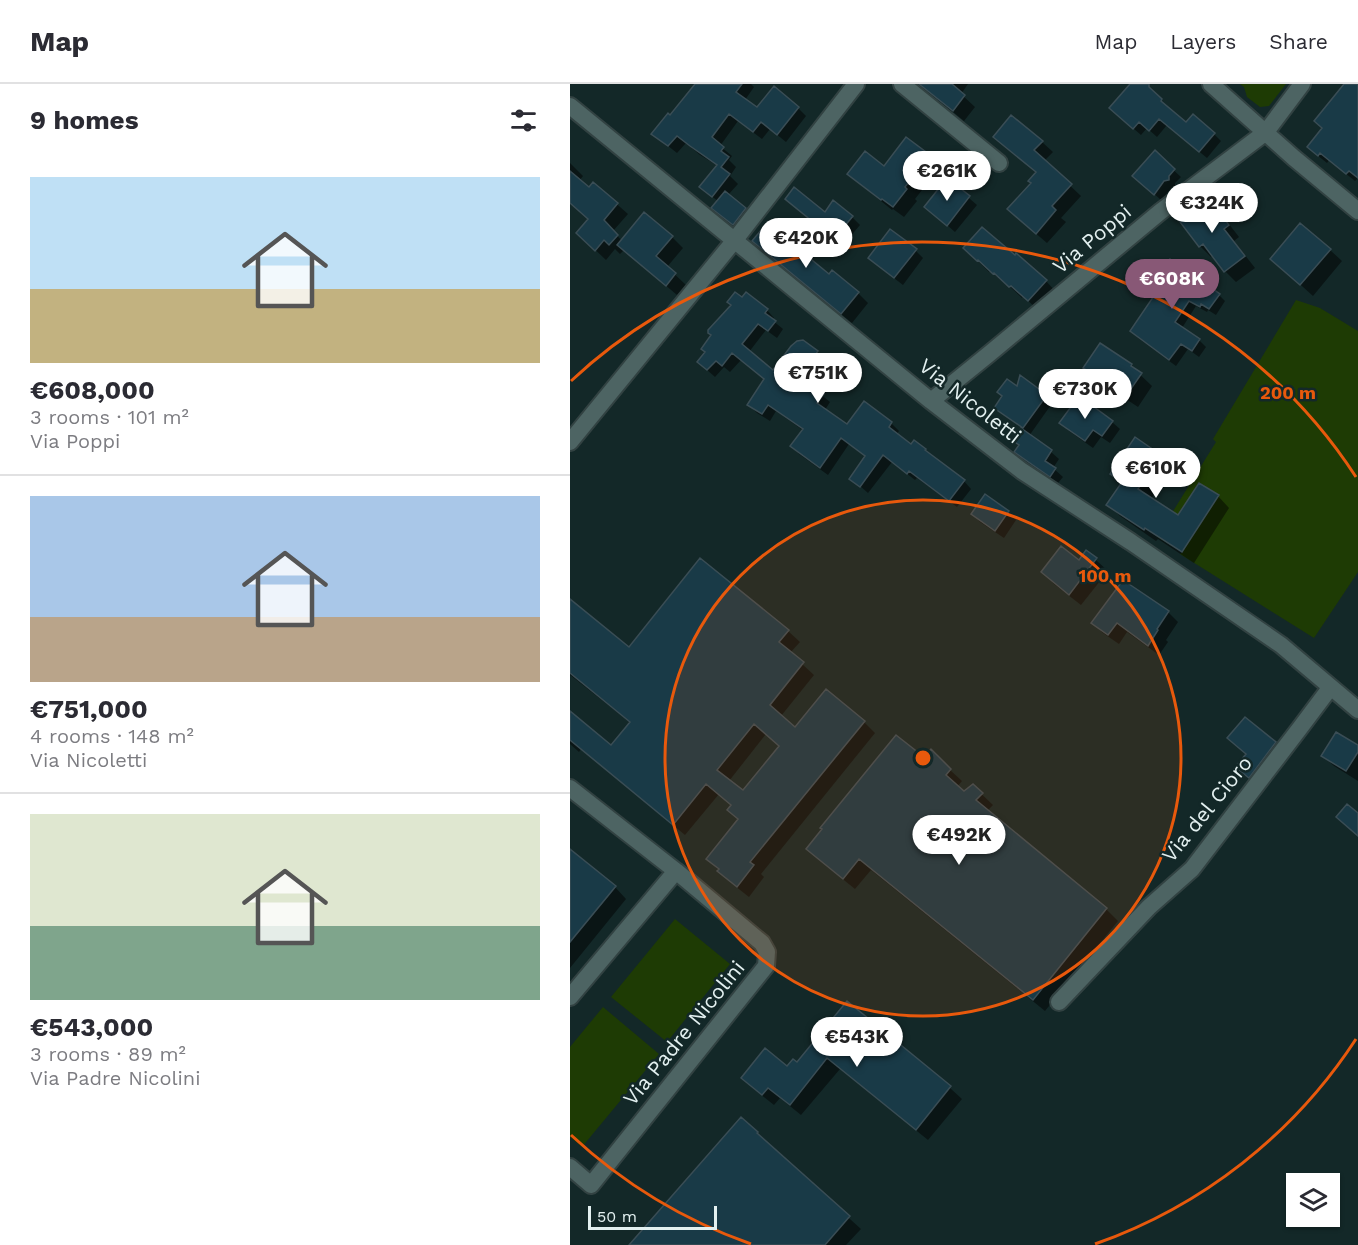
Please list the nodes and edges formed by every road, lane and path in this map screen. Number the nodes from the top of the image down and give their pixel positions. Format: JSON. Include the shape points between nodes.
{"nodes":[{"id":1,"x":856,"y":84,"type":"edge"},
{"id":2,"x":902,"y":84,"type":"edge"},
{"id":3,"x":1211,"y":84,"type":"edge"},
{"id":4,"x":1302,"y":84,"type":"edge"},
{"id":5,"x":570,"y":106,"type":"edge"},
{"id":6,"x":1266,"y":132,"type":"junction"},
{"id":7,"x":999,"y":163,"type":"dead end"},
{"id":8,"x":1358,"y":211,"type":"edge"},
{"id":9,"x":734,"y":240,"type":"junction"},
{"id":10,"x":931,"y":401,"type":"junction"},
{"id":11,"x":570,"y":442,"type":"edge"},
{"id":12,"x":1330,"y":688,"type":"junction"},
{"id":13,"x":1358,"y":710,"type":"edge"},
{"id":14,"x":570,"y":788,"type":"edge"},
{"id":15,"x":676,"y":871,"type":"junction"},
{"id":16,"x":570,"y":996,"type":"edge"},
{"id":17,"x":1059,"y":1002,"type":"dead end"},
{"id":18,"x":570,"y":1167,"type":"edge"}],
"edges":[{"from":1,"to":9,"type":"street"},
{"from":2,"to":7,"type":"street"},
{"from":3,"to":6,"type":"street"},
{"from":4,"to":6,"type":"street","name":"Via Poppi"},
{"from":5,"to":9,"type":"street","name":"Via Nicoletti"},
{"from":6,"to":8,"type":"street"},
{"from":6,"to":10,"type":"street","name":"Via Poppi","via":[[1160,212]]},
{"from":9,"to":10,"type":"street","name":"Via Nicoletti"},
{"from":9,"to":11,"type":"street"},
{"from":10,"to":12,"type":"street","name":"Via Nicoletti","via":[[1022,471],[1281,645]]},
{"from":12,"to":13,"type":"street","name":"Via Nicoletti"},
{"from":12,"to":17,"type":"street","name":"Via del Cioro","via":[[1192,868],[1149,907]]},
{"from":14,"to":15,"type":"street","name":"Via Padre Nicolini"},
{"from":15,"to":16,"type":"street"},
{"from":15,"to":18,"type":"street","name":"Via Padre Nicolini","via":[[762,944],[767,952],[766,966],[591,1185]]}]}
